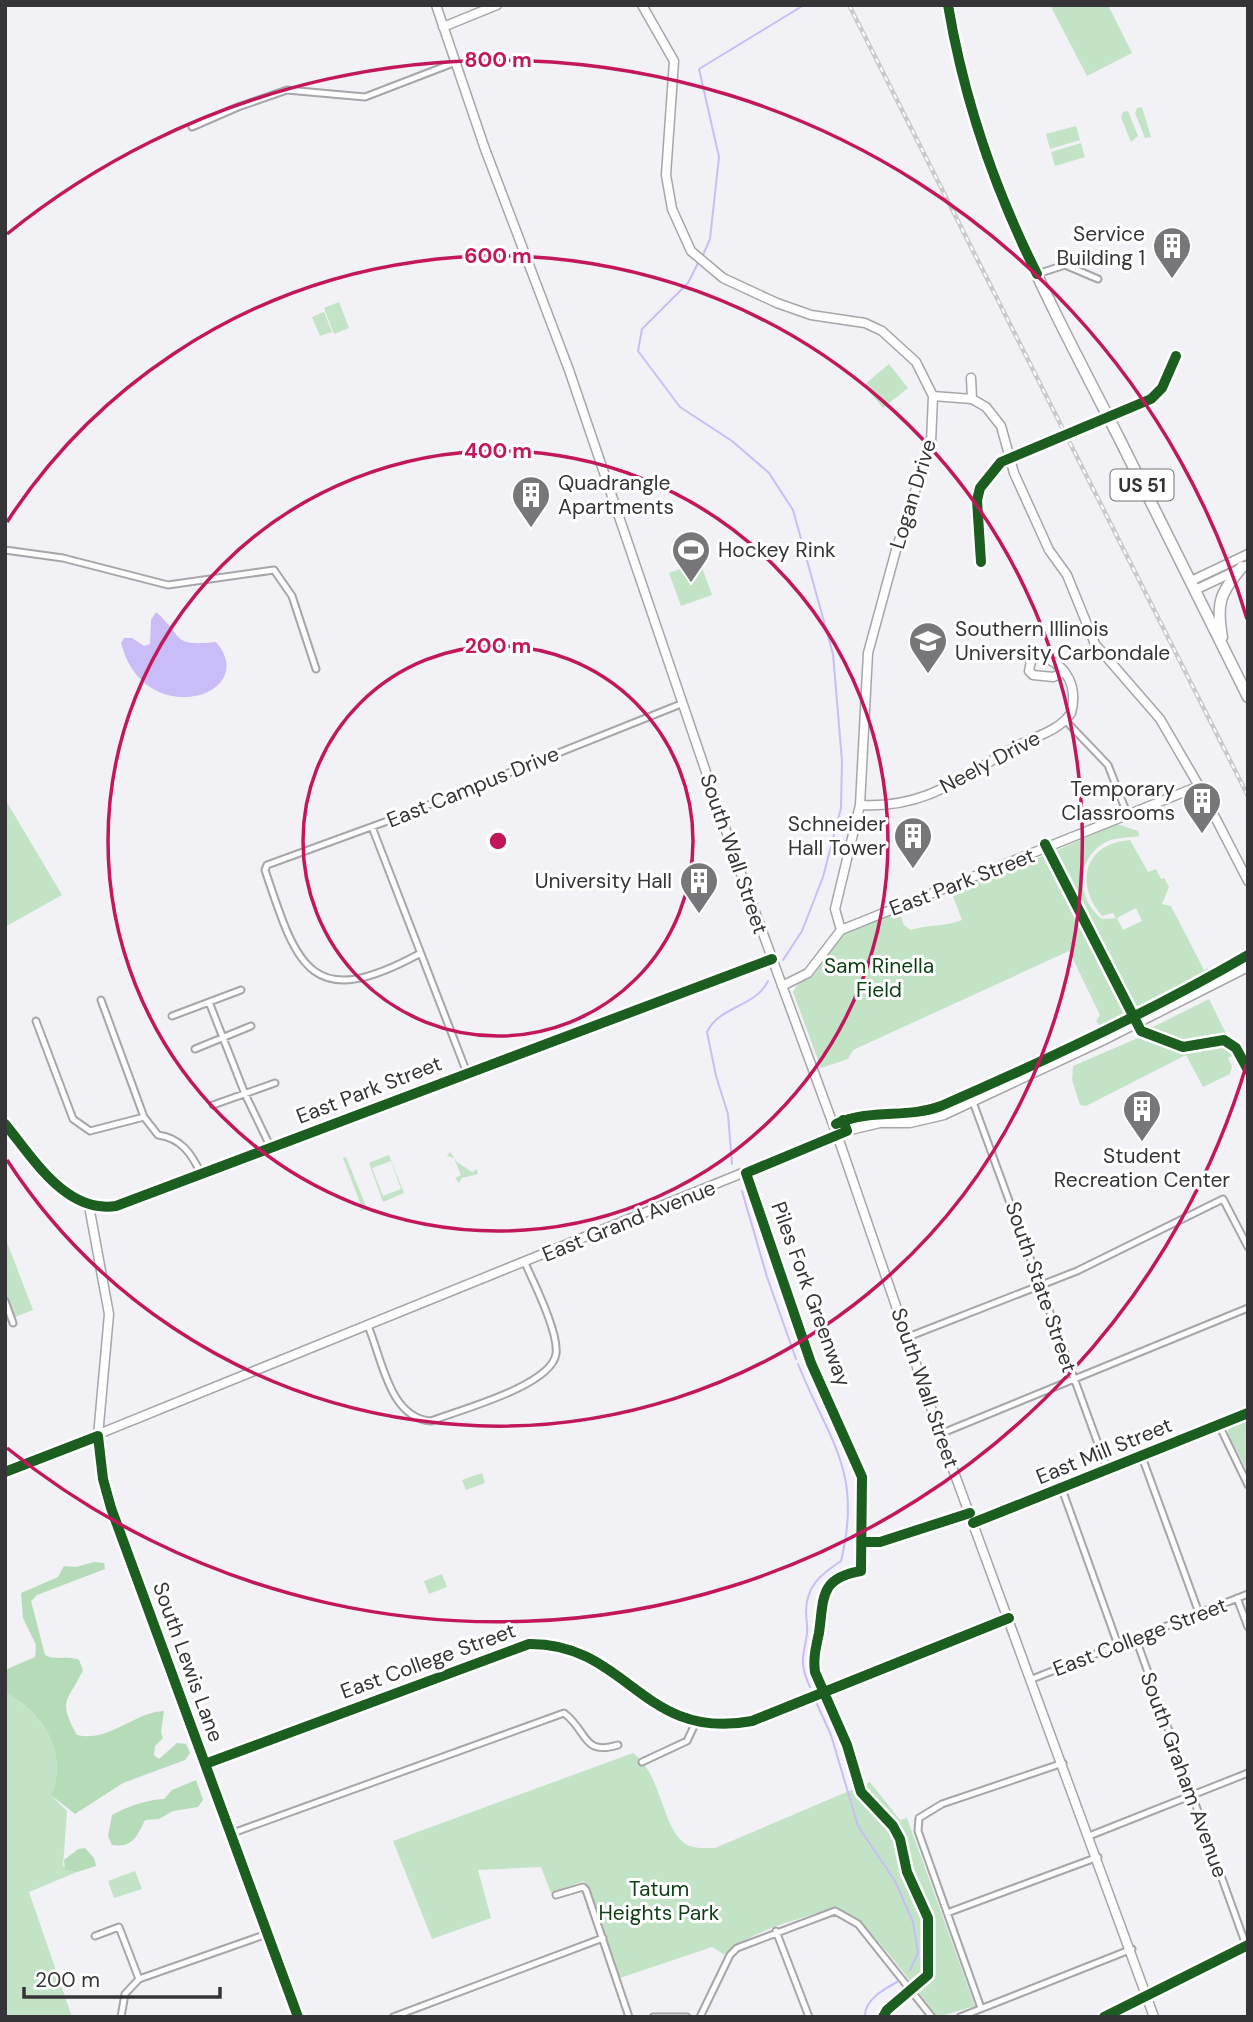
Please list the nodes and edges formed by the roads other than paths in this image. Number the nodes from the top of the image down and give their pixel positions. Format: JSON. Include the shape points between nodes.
{"nodes":[{"id":1,"x":436,"y":5,"type":"edge"},
{"id":2,"x":497,"y":5,"type":"edge"},
{"id":3,"x":642,"y":5,"type":"edge"},
{"id":4,"x":948,"y":5,"type":"edge"},
{"id":5,"x":443,"y":27,"type":"junction"},
{"id":6,"x":456,"y":62,"type":"junction"},
{"id":7,"x":192,"y":127,"type":"dead end"},
{"id":8,"x":1037,"y":274,"type":"junction"},
{"id":9,"x":1098,"y":279,"type":"dead end"},
{"id":10,"x":971,"y":378,"type":"dead end"},
{"id":11,"x":933,"y":396,"type":"junction"},
{"id":12,"x":972,"y":399,"type":"junction"},
{"id":13,"x":5,"y":550,"type":"edge"},
{"id":14,"x":1248,"y":554,"type":"edge"},
{"id":15,"x":1245,"y":566,"type":"edge"},
{"id":16,"x":1193,"y":585,"type":"junction"},
{"id":17,"x":1225,"y":651,"type":"junction"},
{"id":18,"x":316,"y":669,"type":"dead end"},
{"id":19,"x":1065,"y":672,"type":"dead end"},
{"id":20,"x":1248,"y":697,"type":"edge"},
{"id":21,"x":681,"y":704,"type":"junction"},
{"id":22,"x":1066,"y":722,"type":"junction"},
{"id":23,"x":1199,"y":786,"type":"junction"},
{"id":24,"x":860,"y":805,"type":"junction"},
{"id":25,"x":1128,"y":816,"type":"junction"},
{"id":26,"x":372,"y":827,"type":"junction"},
{"id":27,"x":1248,"y":881,"type":"edge"},
{"id":28,"x":841,"y":930,"type":"junction"},
{"id":29,"x":419,"y":954,"type":"junction"},
{"id":30,"x":772,"y":959,"type":"junction"},
{"id":31,"x":1248,"y":967,"type":"edge"},
{"id":32,"x":782,"y":986,"type":"junction"},
{"id":33,"x":241,"y":990,"type":"dead end"},
{"id":34,"x":100,"y":1000,"type":"dead end"},
{"id":35,"x":208,"y":1002,"type":"junction"},
{"id":36,"x":172,"y":1016,"type":"dead end"},
{"id":37,"x":36,"y":1021,"type":"dead end"},
{"id":38,"x":251,"y":1026,"type":"dead end"},
{"id":39,"x":224,"y":1037,"type":"junction"},
{"id":40,"x":195,"y":1049,"type":"dead end"},
{"id":41,"x":467,"y":1073,"type":"junction"},
{"id":42,"x":275,"y":1083,"type":"dead end"},
{"id":43,"x":245,"y":1094,"type":"junction"},
{"id":44,"x":973,"y":1102,"type":"junction"},
{"id":45,"x":213,"y":1105,"type":"dead end"},
{"id":46,"x":144,"y":1117,"type":"junction"},
{"id":47,"x":5,"y":1124,"type":"edge"},
{"id":48,"x":837,"y":1135,"type":"junction"},
{"id":49,"x":271,"y":1148,"type":"junction"},
{"id":50,"x":201,"y":1174,"type":"junction"},
{"id":51,"x":89,"y":1206,"type":"junction"},
{"id":52,"x":1248,"y":1247,"type":"edge"},
{"id":53,"x":525,"y":1263,"type":"junction"},
{"id":54,"x":1041,"y":1286,"type":"junction"},
{"id":55,"x":5,"y":1301,"type":"edge"},
{"id":56,"x":1248,"y":1308,"type":"edge"},
{"id":57,"x":13,"y":1323,"type":"dead end"},
{"id":58,"x":368,"y":1326,"type":"junction"},
{"id":59,"x":908,"y":1337,"type":"junction"},
{"id":60,"x":1074,"y":1381,"type":"junction"},
{"id":61,"x":1248,"y":1413,"type":"edge"},
{"id":62,"x":1219,"y":1425,"type":"junction"},
{"id":63,"x":940,"y":1434,"type":"junction"},
{"id":64,"x":99,"y":1436,"type":"junction"},
{"id":65,"x":1142,"y":1457,"type":"junction"},
{"id":66,"x":1108,"y":1471,"type":"junction"},
{"id":67,"x":5,"y":1472,"type":"edge"},
{"id":68,"x":1248,"y":1485,"type":"edge"},
{"id":69,"x":1062,"y":1489,"type":"junction"},
{"id":70,"x":974,"y":1523,"type":"junction"},
{"id":71,"x":1248,"y":1594,"type":"edge"},
{"id":72,"x":1237,"y":1598,"type":"junction"},
{"id":73,"x":1199,"y":1613,"type":"junction"},
{"id":74,"x":1009,"y":1618,"type":"junction"},
{"id":75,"x":1248,"y":1627,"type":"edge"},
{"id":76,"x":1136,"y":1639,"type":"junction"},
{"id":77,"x":1118,"y":1645,"type":"junction"},
{"id":78,"x":1032,"y":1679,"type":"junction"},
{"id":79,"x":696,"y":1722,"type":"junction"},
{"id":80,"x":618,"y":1745,"type":"dead end"},
{"id":81,"x":642,"y":1762,"type":"dead end"},
{"id":82,"x":1063,"y":1763,"type":"junction"},
{"id":83,"x":205,"y":1764,"type":"junction"},
{"id":84,"x":1248,"y":1773,"type":"edge"},
{"id":85,"x":1191,"y":1794,"type":"junction"},
{"id":86,"x":230,"y":1834,"type":"junction"},
{"id":87,"x":1089,"y":1836,"type":"junction"},
{"id":88,"x":1098,"y":1857,"type":"junction"},
{"id":89,"x":556,"y":1895,"type":"dead end"},
{"id":90,"x":947,"y":1913,"type":"junction"},
{"id":91,"x":776,"y":1931,"type":"junction"},
{"id":92,"x":267,"y":1934,"type":"junction"},
{"id":93,"x":95,"y":1937,"type":"dead end"},
{"id":94,"x":603,"y":1938,"type":"junction"},
{"id":95,"x":1247,"y":1947,"type":"edge"},
{"id":96,"x":1132,"y":1949,"type":"junction"},
{"id":97,"x":139,"y":1979,"type":"junction"},
{"id":98,"x":1147,"y":1998,"type":"junction"},
{"id":99,"x":981,"y":2008,"type":"junction"},
{"id":100,"x":121,"y":2017,"type":"edge"},
{"id":101,"x":298,"y":2017,"type":"edge"},
{"id":102,"x":393,"y":2017,"type":"edge"},
{"id":103,"x":629,"y":2017,"type":"edge"},
{"id":104,"x":653,"y":2017,"type":"edge"},
{"id":105,"x":687,"y":2017,"type":"edge"},
{"id":106,"x":700,"y":2017,"type":"edge"},
{"id":107,"x":809,"y":2017,"type":"edge"},
{"id":108,"x":932,"y":2017,"type":"edge"},
{"id":109,"x":960,"y":2017,"type":"edge"},
{"id":110,"x":1104,"y":2017,"type":"edge"},
{"id":111,"x":1154,"y":2017,"type":"edge"}],
"edges":[{"from":1,"to":5,"type":"street","name":"South Wall Street"},
{"from":2,"to":5,"type":"street"},
{"from":3,"to":11,"type":"street","name":"Logan Drive","via":[[674,61],[666,175],[681,234],[699,260],[723,278],[777,303],[882,331],[916,362]]},
{"from":4,"to":8,"type":"highway","number":"US 51","via":[[958,62],[985,156]]},
{"from":5,"to":6,"type":"street","name":"South Wall Street"},
{"from":6,"to":7,"type":"street","via":[[365,97],[287,90]]},
{"from":6,"to":21,"type":"street","name":"South Wall Street","via":[[573,382]]},
{"from":8,"to":9,"type":"street","via":[[1065,265]]},
{"from":8,"to":16,"type":"highway","number":"US 51"},
{"from":10,"to":12,"type":"street"},
{"from":11,"to":12,"type":"street"},
{"from":11,"to":24,"type":"street","name":"Logan Drive","via":[[931,442],[895,550],[868,653]]},
{"from":12,"to":23,"type":"street","via":[[1002,426],[1023,495],[1049,550],[1067,575],[1095,644],[1153,710]]},
{"from":13,"to":18,"type":"street","via":[[63,558],[168,585],[274,570],[292,596]]},
{"from":14,"to":16,"type":"street"},
{"from":15,"to":16,"type":"street"},
{"from":15,"to":17,"type":"highway","via":[[1224,589],[1218,610]]},
{"from":16,"to":17,"type":"highway","number":"US 51"},
{"from":17,"to":20,"type":"highway","number":"US 51"},
{"from":19,"to":22,"type":"street","name":"Neely Drive","via":[[1074,696]]},
{"from":21,"to":26,"type":"street","name":"East Campus Drive"},
{"from":21,"to":30,"type":"street","name":"South Wall Street"},
{"from":22,"to":24,"type":"street","name":"Neely Drive","via":[[942,790],[896,805]]},
{"from":22,"to":25,"type":"street","via":[[1108,765]]},
{"from":23,"to":25,"type":"street","name":"East Park Street"},
{"from":23,"to":27,"type":"street"},
{"from":24,"to":28,"type":"street","name":"Logan Drive","via":[[835,909]]},
{"from":25,"to":28,"type":"street","name":"East Park Street"},
{"from":26,"to":29,"type":"street"},
{"from":26,"to":29,"type":"street","name":"East Campus Drive","via":[[267,865],[289,939],[314,971],[338,979],[359,979]]},
{"from":28,"to":32,"type":"street","via":[[808,974]]},
{"from":29,"to":41,"type":"street"},
{"from":30,"to":32,"type":"street","name":"South Wall Street"},
{"from":30,"to":41,"type":"street","name":"East Park Street"},
{"from":31,"to":44,"type":"street","name":"East Grand Avenue"},
{"from":32,"to":48,"type":"street","name":"South Wall Street"},
{"from":33,"to":35,"type":"street"},
{"from":34,"to":46,"type":"street"},
{"from":35,"to":36,"type":"street"},
{"from":35,"to":39,"type":"street"},
{"from":37,"to":46,"type":"street","via":[[73,1119],[98,1130]]},
{"from":38,"to":39,"type":"street"},
{"from":39,"to":40,"type":"street"},
{"from":39,"to":43,"type":"street"},
{"from":41,"to":49,"type":"street","name":"East Park Street"},
{"from":42,"to":43,"type":"street"},
{"from":43,"to":45,"type":"street"},
{"from":43,"to":49,"type":"street"},
{"from":44,"to":48,"type":"street","name":"East Grand Avenue","via":[[924,1120],[880,1123]]},
{"from":44,"to":54,"type":"street","name":"South State Street"},
{"from":46,"to":50,"type":"street","via":[[158,1135],[183,1146]]},
{"from":47,"to":51,"type":"street","via":[[62,1190]]},
{"from":48,"to":53,"type":"street","name":"East Grand Avenue"},
{"from":48,"to":59,"type":"street","name":"South Wall Street"},
{"from":49,"to":50,"type":"street","name":"East Park Street"},
{"from":50,"to":51,"type":"street","name":"East Park Street","via":[[116,1206]]},
{"from":51,"to":64,"type":"street","name":"South Lewis Lane","via":[[108,1314]]},
{"from":52,"to":54,"type":"street","via":[[1223,1199]]},
{"from":53,"to":58,"type":"street","name":"East Grand Avenue"},
{"from":53,"to":58,"type":"street","via":[[556,1350],[551,1367],[535,1381],[431,1421],[413,1417],[398,1402]]},
{"from":54,"to":59,"type":"street"},
{"from":54,"to":60,"type":"street","name":"South State Street"},
{"from":55,"to":57,"type":"street"},
{"from":56,"to":60,"type":"street"},
{"from":58,"to":64,"type":"street","name":"East Grand Avenue"},
{"from":59,"to":63,"type":"street","name":"South Wall Street"},
{"from":60,"to":63,"type":"street"},
{"from":60,"to":66,"type":"street","name":"South State Street"},
{"from":61,"to":62,"type":"street","name":"East Mill Street"},
{"from":62,"to":65,"type":"street","name":"East Mill Street"},
{"from":62,"to":68,"type":"street"},
{"from":63,"to":70,"type":"street","name":"South Wall Street"},
{"from":64,"to":67,"type":"street","name":"East Grand Avenue"},
{"from":64,"to":83,"type":"street","name":"South Lewis Lane","via":[[111,1508]]},
{"from":65,"to":66,"type":"street","name":"East Mill Street"},
{"from":65,"to":73,"type":"street"},
{"from":66,"to":69,"type":"street","name":"East Mill Street"},
{"from":69,"to":70,"type":"street","name":"East Mill Street"},
{"from":69,"to":77,"type":"street"},
{"from":70,"to":74,"type":"street","name":"South Wall Street"},
{"from":71,"to":72,"type":"street","name":"East College Street"},
{"from":72,"to":73,"type":"street","name":"East College Street"},
{"from":72,"to":75,"type":"street"},
{"from":73,"to":76,"type":"street","name":"East College Street"},
{"from":74,"to":78,"type":"street","name":"South Wall Street"},
{"from":74,"to":79,"type":"street","name":"East College Street","via":[[752,1721],[728,1725]]},
{"from":76,"to":77,"type":"street","name":"East College Street"},
{"from":76,"to":85,"type":"street","name":"South Graham Avenue"},
{"from":77,"to":78,"type":"street","name":"East College Street"},
{"from":78,"to":82,"type":"street","name":"South Wall Street"},
{"from":79,"to":81,"type":"street","via":[[687,1741]]},
{"from":79,"to":83,"type":"street","name":"East College Street","via":[[666,1711],[582,1652],[555,1644],[529,1644]]},
{"from":80,"to":86,"type":"street","via":[[603,1750],[590,1746],[564,1713]]},
{"from":82,"to":87,"type":"street","name":"South Wall Street"},
{"from":82,"to":90,"type":"street","via":[[942,1804],[919,1818],[918,1831]]},
{"from":83,"to":86,"type":"street","name":"South Lewis Lane"},
{"from":84,"to":85,"type":"street"},
{"from":85,"to":87,"type":"street"},
{"from":85,"to":95,"type":"street","name":"South Graham Avenue"},
{"from":86,"to":92,"type":"street","name":"South Lewis Lane"},
{"from":87,"to":88,"type":"street","name":"South Wall Street"},
{"from":88,"to":90,"type":"street"},
{"from":88,"to":96,"type":"street","name":"South Wall Street"},
{"from":89,"to":94,"type":"street","via":[[583,1887]]},
{"from":90,"to":99,"type":"street"},
{"from":91,"to":106,"type":"street","via":[[730,1955]]},
{"from":91,"to":107,"type":"street"},
{"from":91,"to":108,"type":"street","via":[[841,1912],[858,1924]]},
{"from":92,"to":97,"type":"street"},
{"from":92,"to":101,"type":"street","name":"South Lewis Lane"},
{"from":93,"to":97,"type":"street","via":[[119,1927]]},
{"from":94,"to":102,"type":"street"},
{"from":94,"to":103,"type":"street"},
{"from":95,"to":98,"type":"highway"},
{"from":96,"to":98,"type":"street","name":"South Wall Street"},
{"from":96,"to":99,"type":"street"},
{"from":97,"to":100,"type":"street","via":[[125,1993]]},
{"from":98,"to":110,"type":"highway"},
{"from":98,"to":111,"type":"street","name":"South Wall Street"},
{"from":99,"to":109,"type":"street"},
{"from":104,"to":105,"type":"street"}]}
